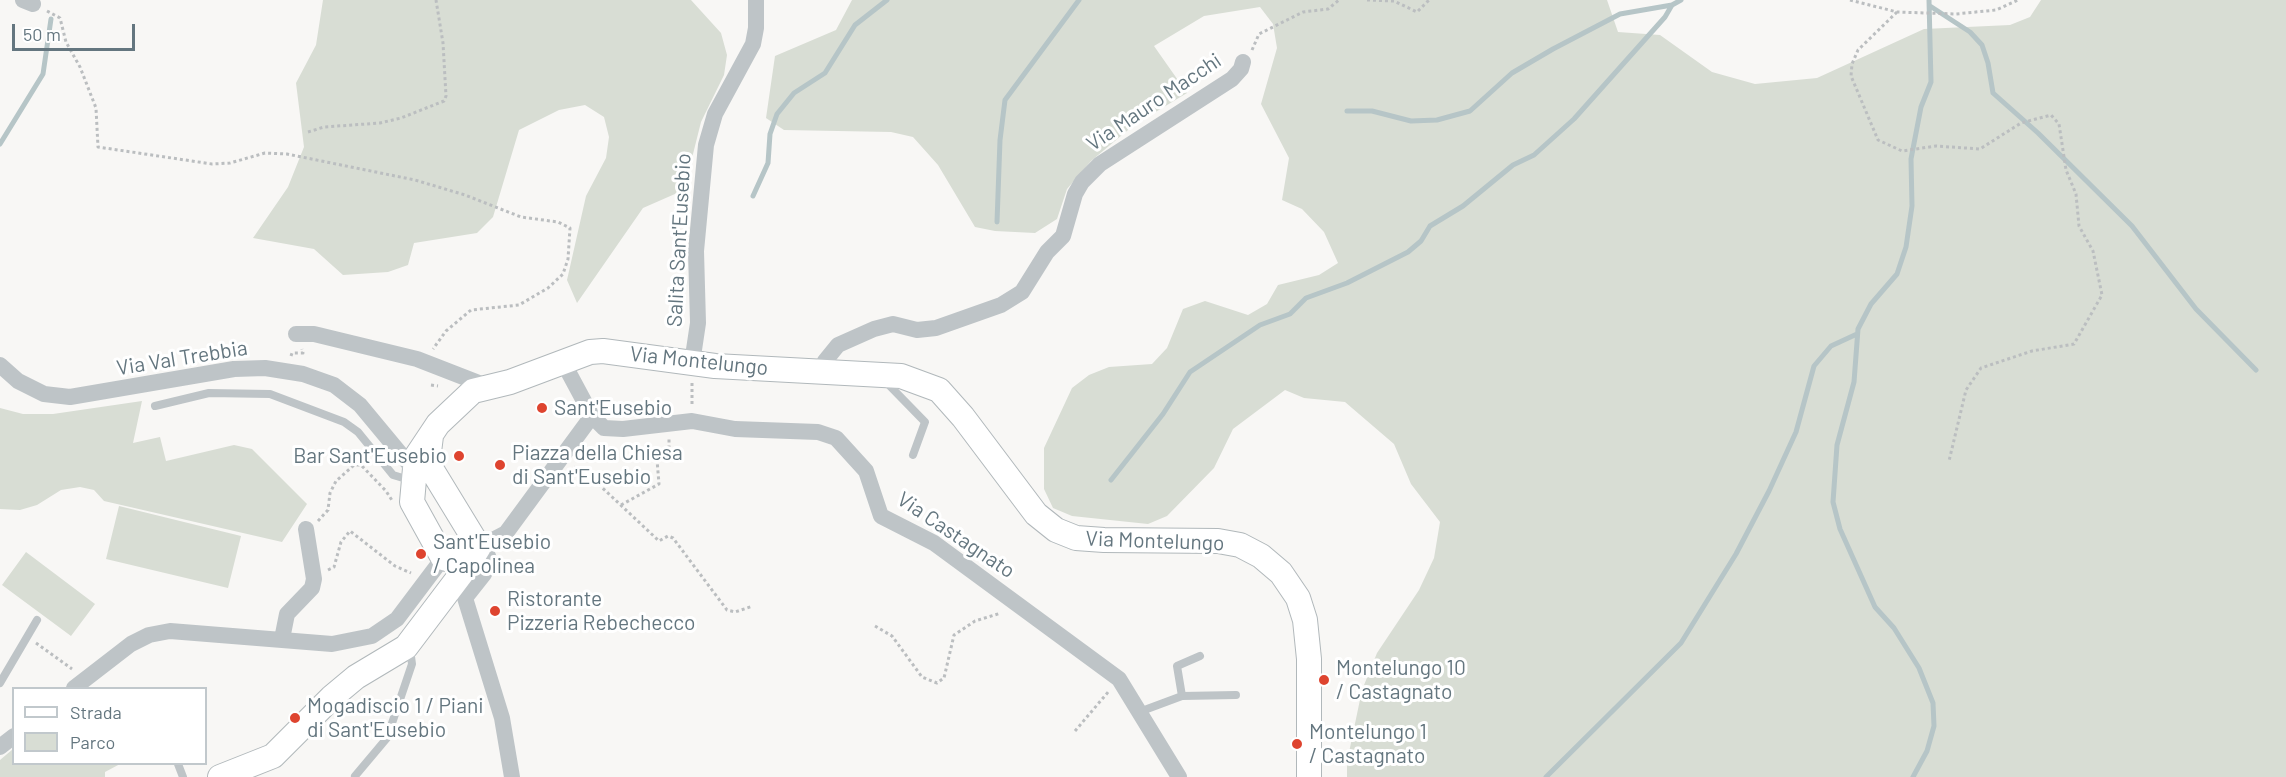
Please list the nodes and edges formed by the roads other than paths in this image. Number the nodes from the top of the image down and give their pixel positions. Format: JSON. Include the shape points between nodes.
{"nodes":[{"id":1,"x":756,"y":0,"type":"edge"},
{"id":2,"x":1243,"y":62,"type":"road end"},
{"id":3,"x":297,"y":340,"type":"road end"},
{"id":4,"x":563,"y":362,"type":"junction"},
{"id":5,"x":692,"y":363,"type":"junction"},
{"id":6,"x":0,"y":365,"type":"edge"},
{"id":7,"x":822,"y":371,"type":"junction"},
{"id":8,"x":880,"y":374,"type":"junction"},
{"id":9,"x":489,"y":387,"type":"junction"},
{"id":10,"x":155,"y":406,"type":"dead end"},
{"id":11,"x":591,"y":416,"type":"junction"},
{"id":12,"x":431,"y":436,"type":"junction"},
{"id":13,"x":913,"y":455,"type":"dead end"},
{"id":14,"x":414,"y":470,"type":"junction"},
{"id":15,"x":441,"y":486,"type":"junction"},
{"id":16,"x":307,"y":532,"type":"road end"},
{"id":17,"x":443,"y":558,"type":"junction"},
{"id":18,"x":470,"y":561,"type":"junction"},
{"id":19,"x":37,"y":620,"type":"dead end"},
{"id":20,"x":282,"y":639,"type":"junction"},
{"id":21,"x":409,"y":644,"type":"junction"},
{"id":22,"x":1200,"y":657,"type":"dead end"},
{"id":23,"x":0,"y":683,"type":"edge"},
{"id":24,"x":80,"y":684,"type":"edge"},
{"id":25,"x":1236,"y":695,"type":"dead end"},
{"id":26,"x":1182,"y":696,"type":"junction"},
{"id":27,"x":1139,"y":712,"type":"junction"},
{"id":28,"x":12,"y":738,"type":"edge"},
{"id":29,"x":0,"y":747,"type":"edge"},
{"id":30,"x":355,"y":776,"type":"edge"},
{"id":31,"x":220,"y":777,"type":"edge"},
{"id":32,"x":512,"y":777,"type":"edge"},
{"id":33,"x":1179,"y":777,"type":"edge"},
{"id":34,"x":1309,"y":777,"type":"edge"}],
"edges":[{"from":1,"to":5,"type":"street","name":"Salita Sant'Eusebio","via":[[753,44],[716,114],[706,145],[696,251],[698,323]]},
{"from":2,"to":7,"type":"street","name":"Via Mauro Macchi","via":[[1232,79],[1118,152],[1082,182],[1063,236],[1047,252],[1022,292],[1001,305],[936,328],[917,330],[892,324],[874,330],[838,345]]},
{"from":3,"to":9,"type":"street","via":[[314,334],[417,358]]},
{"from":4,"to":5,"type":"street","name":"Via Montelungo","via":[[603,351]]},
{"from":4,"to":9,"type":"street"},
{"from":4,"to":11,"type":"street"},
{"from":5,"to":7,"type":"street","name":"Via Montelungo"},
{"from":6,"to":14,"type":"street","name":"Via Val Trebbia","via":[[18,381],[44,394],[70,398],[234,369],[265,368],[303,374],[334,385],[360,405]]},
{"from":7,"to":8,"type":"street","name":"Via Montelungo"},
{"from":8,"to":13,"type":"lane","via":[[925,422]]},
{"from":8,"to":34,"type":"street","name":"Via Montelungo","via":[[901,376],[939,390],[1036,514],[1056,530],[1076,538],[1218,541],[1240,545],[1281,573],[1298,598],[1305,620],[1309,659]]},
{"from":9,"to":12,"type":"street","via":[[473,391],[447,414]]},
{"from":10,"to":14,"type":"lane","via":[[209,393],[270,394],[344,422],[358,432],[393,475],[403,477]]},
{"from":11,"to":18,"type":"street","via":[[506,533]]},
{"from":11,"to":27,"type":"street","name":"Via Castagnato","via":[[604,428],[692,421],[735,429],[818,432],[836,438],[866,471],[881,516],[934,543],[1119,679]]},
{"from":12,"to":14,"type":"street","via":[[416,457]]},
{"from":12,"to":15,"type":"street","via":[[430,462]]},
{"from":14,"to":15,"type":"street"},
{"from":14,"to":17,"type":"street","via":[[412,502]]},
{"from":15,"to":18,"type":"street"},
{"from":16,"to":20,"type":"street","via":[[312,588],[287,614]]},
{"from":17,"to":18,"type":"street"},
{"from":17,"to":20,"type":"street","via":[[397,619],[372,636],[332,644]]},
{"from":18,"to":21,"type":"street"},
{"from":18,"to":32,"type":"street","via":[[488,556],[490,562],[465,603],[502,718]]},
{"from":19,"to":23,"type":"lane"},
{"from":20,"to":24,"type":"street","via":[[170,631],[149,635],[131,644]]},
{"from":21,"to":30,"type":"lane","via":[[412,664],[387,738]]},
{"from":21,"to":31,"type":"street","via":[[348,684],[273,756]]},
{"from":22,"to":26,"type":"lane","via":[[1176,666]]},
{"from":25,"to":26,"type":"lane"},
{"from":26,"to":27,"type":"lane"},
{"from":27,"to":33,"type":"street","name":"Via Castagnato"},
{"from":28,"to":29,"type":"street"}]}
